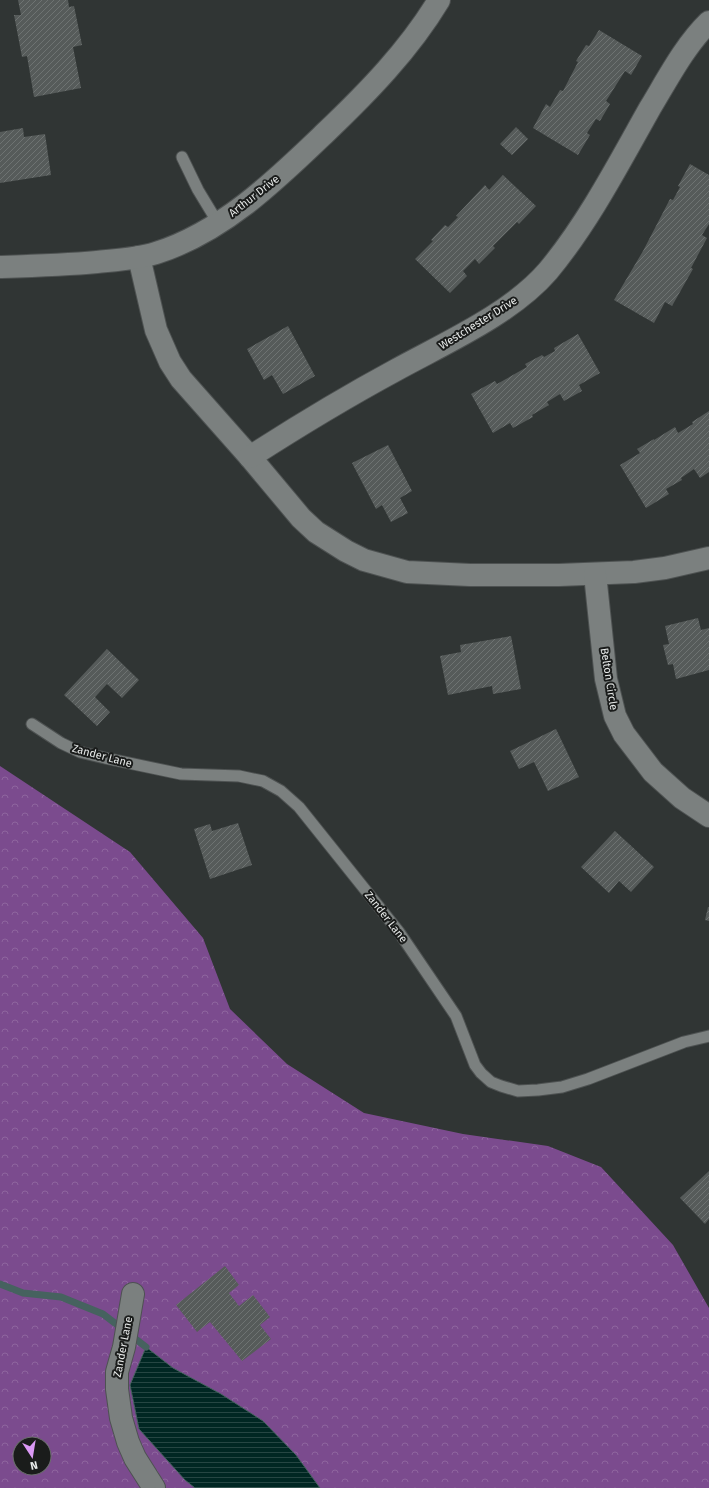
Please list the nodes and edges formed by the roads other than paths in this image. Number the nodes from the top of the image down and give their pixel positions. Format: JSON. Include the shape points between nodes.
{"nodes":[{"id":1,"x":439,"y":0,"type":"edge"},
{"id":2,"x":709,"y":22,"type":"edge"},
{"id":3,"x":182,"y":157,"type":"dead end"},
{"id":4,"x":218,"y":223,"type":"junction"},
{"id":5,"x":139,"y":257,"type":"junction"},
{"id":6,"x":0,"y":267,"type":"edge"},
{"id":7,"x":250,"y":457,"type":"junction"},
{"id":8,"x":709,"y":558,"type":"edge"},
{"id":9,"x":595,"y":574,"type":"junction"},
{"id":10,"x":32,"y":724,"type":"dead end"},
{"id":11,"x":709,"y":816,"type":"edge"},
{"id":12,"x":709,"y":1036,"type":"edge"},
{"id":13,"x":133,"y":1294,"type":"dead end"},
{"id":14,"x":154,"y":1488,"type":"edge"}],
"edges":[{"from":1,"to":4,"type":"street","name":"Arthur Drive","via":[[414,37],[358,101],[268,186]]},
{"from":2,"to":7,"type":"street","name":"Westchester Drive","via":[[694,38],[659,93],[575,234],[535,284],[496,314],[338,402]]},
{"from":3,"to":4,"type":"lane"},
{"from":4,"to":5,"type":"street","name":"Arthur Drive","via":[[173,247]]},
{"from":5,"to":6,"type":"street","name":"Arthur Drive","via":[[84,263]]},
{"from":5,"to":7,"type":"street","via":[[156,330],[170,362],[186,385]]},
{"from":7,"to":9,"type":"street","via":[[316,532],[364,560],[407,572],[433,574]]},
{"from":8,"to":9,"type":"street","via":[[665,568]]},
{"from":9,"to":11,"type":"street","name":"Belton Circle","via":[[606,679],[615,716],[624,734],[652,772],[682,798]]},
{"from":10,"to":12,"type":"lane","name":"Zander Lane","via":[[61,744],[80,752],[181,774],[239,776],[274,786],[281,791],[299,807],[399,932],[456,1016],[474,1065],[491,1082],[518,1091],[562,1086],[588,1079],[684,1042]]},
{"from":13,"to":14,"type":"street","name":"Zander Lane","via":[[117,1372],[117,1389],[128,1442]]}]}
